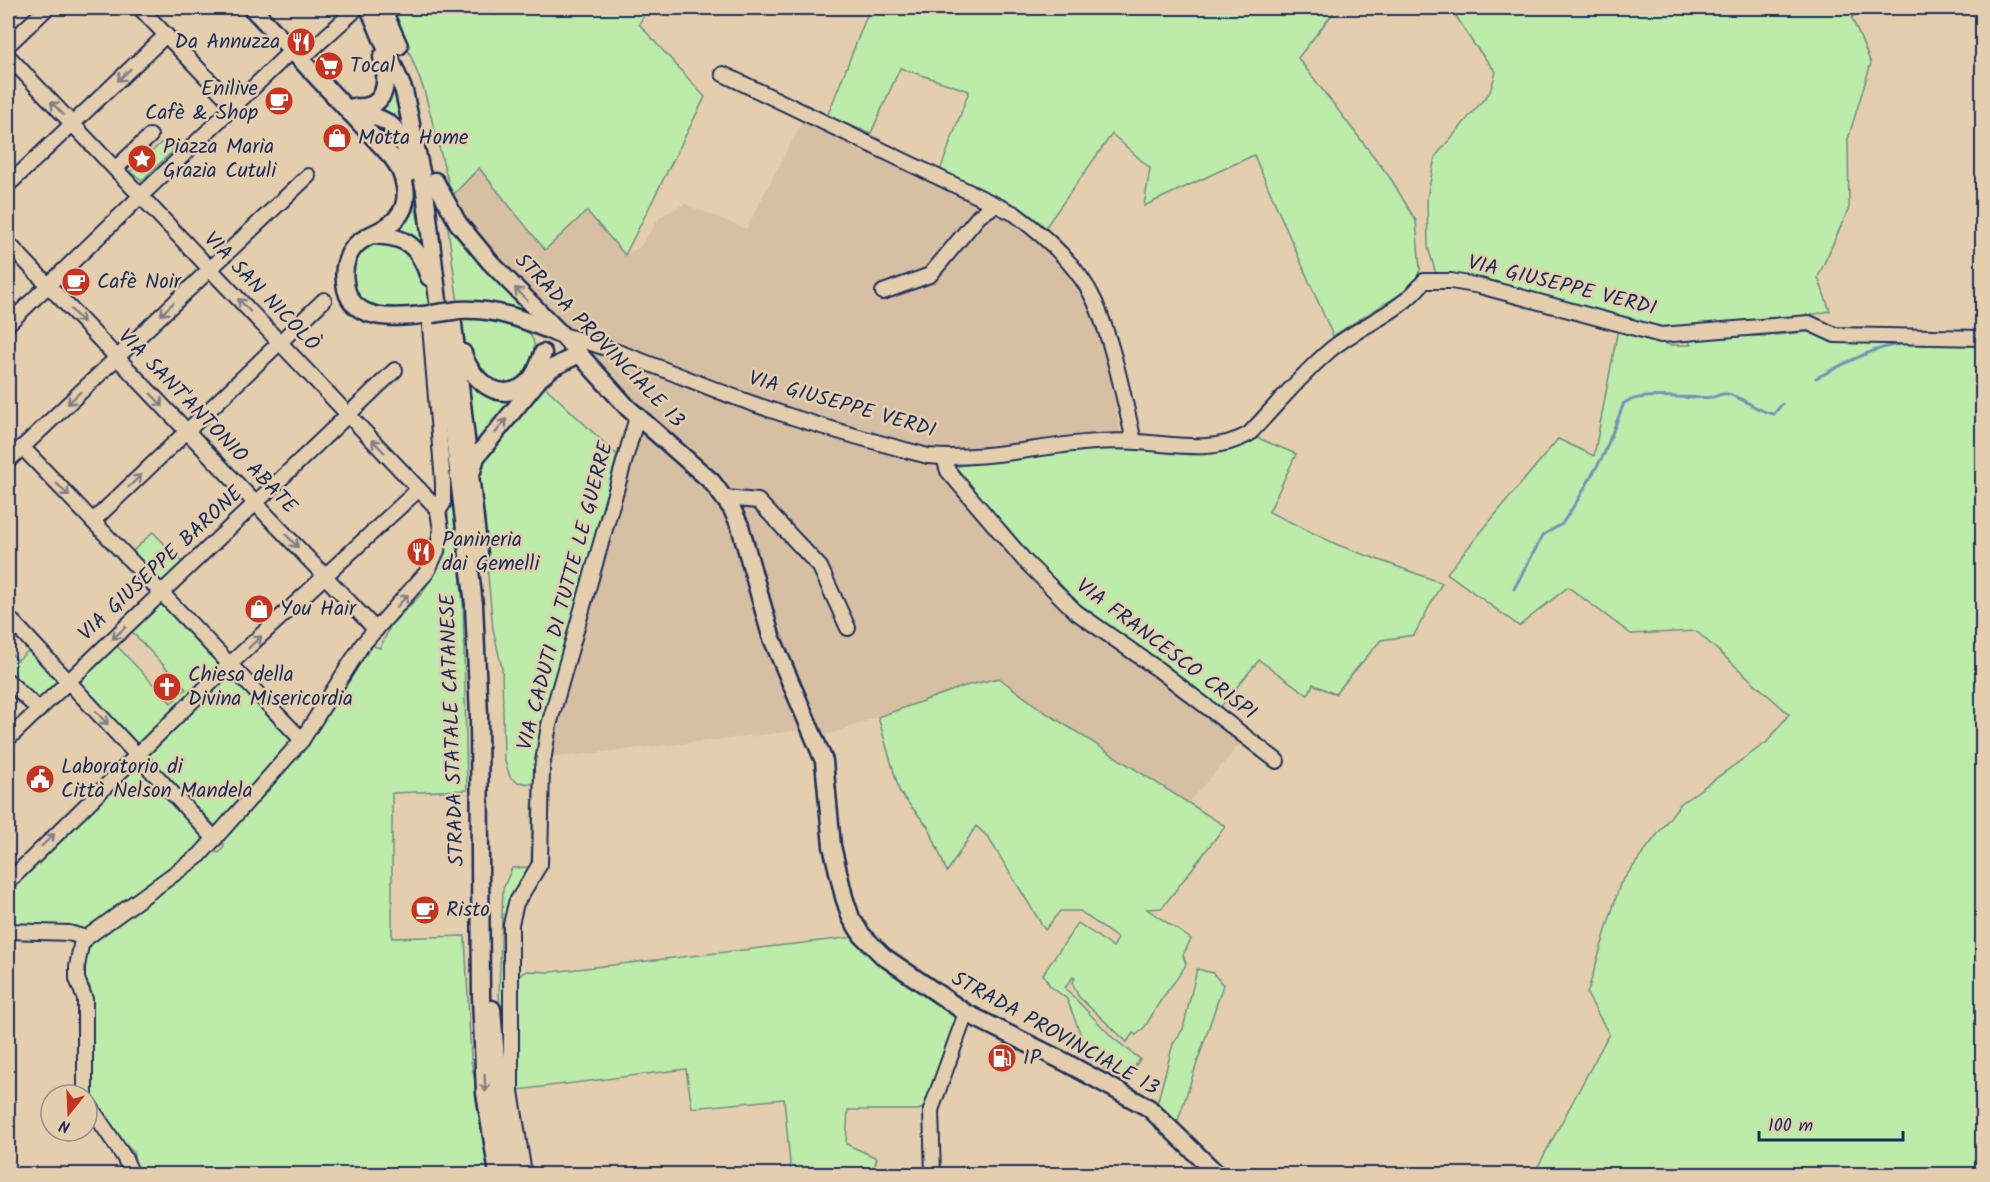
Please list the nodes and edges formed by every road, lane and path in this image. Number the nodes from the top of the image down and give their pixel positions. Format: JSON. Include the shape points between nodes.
{"nodes":[{"id":1,"x":47,"y":8,"type":"edge"},
{"id":2,"x":140,"y":8,"type":"edge"},
{"id":3,"x":252,"y":8,"type":"edge"},
{"id":4,"x":382,"y":8,"type":"edge"},
{"id":5,"x":360,"y":9,"type":"edge"},
{"id":6,"x":166,"y":34,"type":"junction"},
{"id":7,"x":8,"y":45,"type":"edge"},
{"id":8,"x":296,"y":55,"type":"junction"},
{"id":9,"x":8,"y":56,"type":"edge"},
{"id":10,"x":723,"y":74,"type":"dead end"},
{"id":11,"x":234,"y":106,"type":"junction"},
{"id":12,"x":349,"y":108,"type":"junction"},
{"id":13,"x":72,"y":124,"type":"junction"},
{"id":14,"x":150,"y":136,"type":"dead end"},
{"id":15,"x":115,"y":169,"type":"junction"},
{"id":16,"x":308,"y":176,"type":"dead end"},
{"id":17,"x":435,"y":181,"type":"junction"},
{"id":18,"x":8,"y":185,"type":"edge"},
{"id":19,"x":140,"y":196,"type":"junction"},
{"id":20,"x":995,"y":205,"type":"junction"},
{"id":21,"x":371,"y":235,"type":"junction"},
{"id":22,"x":430,"y":237,"type":"junction"},
{"id":23,"x":8,"y":243,"type":"edge"},
{"id":24,"x":210,"y":269,"type":"junction"},
{"id":25,"x":48,"y":285,"type":"junction"},
{"id":26,"x":883,"y":292,"type":"dead end"},
{"id":27,"x":324,"y":300,"type":"dead end"},
{"id":28,"x":442,"y":315,"type":"junction"},
{"id":29,"x":533,"y":323,"type":"junction"},
{"id":30,"x":8,"y":324,"type":"edge"},
{"id":31,"x":562,"y":335,"type":"junction"},
{"id":32,"x":1983,"y":338,"type":"edge"},
{"id":33,"x":279,"y":342,"type":"junction"},
{"id":34,"x":593,"y":343,"type":"junction"},
{"id":35,"x":543,"y":353,"type":"junction"},
{"id":36,"x":579,"y":354,"type":"junction"},
{"id":37,"x":116,"y":358,"type":"junction"},
{"id":38,"x":395,"y":370,"type":"dead end"},
{"id":39,"x":540,"y":378,"type":"junction"},
{"id":40,"x":348,"y":415,"type":"junction"},
{"id":41,"x":637,"y":417,"type":"junction"},
{"id":42,"x":186,"y":431,"type":"junction"},
{"id":43,"x":1134,"y":441,"type":"junction"},
{"id":44,"x":22,"y":447,"type":"junction"},
{"id":45,"x":944,"y":458,"type":"junction"},
{"id":46,"x":8,"y":461,"type":"edge"},
{"id":47,"x":471,"y":475,"type":"junction"},
{"id":48,"x":419,"y":489,"type":"junction"},
{"id":49,"x":726,"y":498,"type":"junction"},
{"id":50,"x":255,"y":503,"type":"junction"},
{"id":51,"x":438,"y":511,"type":"junction"},
{"id":52,"x":93,"y":521,"type":"junction"},
{"id":53,"x":326,"y":577,"type":"junction"},
{"id":54,"x":161,"y":593,"type":"junction"},
{"id":55,"x":13,"y":622,"type":"dead end"},
{"id":56,"x":848,"y":628,"type":"dead end"},
{"id":57,"x":376,"y":630,"type":"junction"},
{"id":58,"x":229,"y":665,"type":"junction"},
{"id":59,"x":8,"y":681,"type":"edge"},
{"id":60,"x":68,"y":681,"type":"junction"},
{"id":61,"x":39,"y":710,"type":"junction"},
{"id":62,"x":8,"y":739,"type":"edge"},
{"id":63,"x":302,"y":740,"type":"junction"},
{"id":64,"x":136,"y":754,"type":"junction"},
{"id":65,"x":1277,"y":761,"type":"dead end"},
{"id":66,"x":215,"y":839,"type":"junction"},
{"id":67,"x":22,"y":865,"type":"junction"},
{"id":68,"x":8,"y":876,"type":"edge"},
{"id":69,"x":8,"y":882,"type":"edge"},
{"id":70,"x":8,"y":931,"type":"edge"},
{"id":71,"x":86,"y":938,"type":"junction"},
{"id":72,"x":966,"y":1013,"type":"junction"},
{"id":73,"x":84,"y":1083,"type":"edge"},
{"id":74,"x":99,"y":1120,"type":"edge"},
{"id":75,"x":132,"y":1174,"type":"edge"},
{"id":76,"x":498,"y":1174,"type":"edge"},
{"id":77,"x":511,"y":1174,"type":"edge"},
{"id":78,"x":524,"y":1174,"type":"edge"},
{"id":79,"x":933,"y":1174,"type":"edge"},
{"id":80,"x":1217,"y":1174,"type":"edge"}],
"edges":[{"from":1,"to":7,"type":"street"},
{"from":2,"to":6,"type":"street"},
{"from":3,"to":8,"type":"main road"},
{"from":4,"to":17,"type":"main road","name":"STRADA STATALE CATANESE","via":[[416,91]]},
{"from":5,"to":8,"type":"street"},
{"from":5,"to":12,"type":"main road","via":[[387,73],[386,85],[374,103]]},
{"from":5,"to":22,"type":"main road","name":"STRADA STATALE CATANESE","via":[[404,91],[416,140]]},
{"from":6,"to":11,"type":"street"},
{"from":6,"to":13,"type":"street","one_way":true},
{"from":8,"to":11,"type":"street"},
{"from":8,"to":12,"type":"main road"},
{"from":13,"to":9,"type":"street","name":"VIA SAN NICOLÒ","one_way":true},
{"from":10,"to":20,"type":"street"},
{"from":11,"to":19,"type":"street"},
{"from":12,"to":21,"type":"main road","via":[[398,165],[405,186],[405,199],[396,219]]},
{"from":12,"to":22,"type":"main road","via":[[382,118],[398,130]]},
{"from":13,"to":15,"type":"street","name":"VIA SAN NICOLÒ"},
{"from":13,"to":18,"type":"street"},
{"from":14,"to":15,"type":"street"},
{"from":15,"to":19,"type":"street","name":"VIA SAN NICOLÒ"},
{"from":16,"to":24,"type":"street"},
{"from":17,"to":28,"type":"main road","name":"STRADA STATALE CATANESE"},
{"from":31,"to":17,"type":"main road","name":"STRADA PROVINCIALE 13","one_way":true,"via":[[464,231]]},
{"from":19,"to":24,"type":"street","name":"VIA SAN NICOLÒ"},
{"from":19,"to":25,"type":"street"},
{"from":20,"to":26,"type":"street","via":[[979,216],[930,274]]},
{"from":20,"to":43,"type":"street","via":[[1039,232],[1087,288],[1117,369]]},
{"from":21,"to":28,"type":"main road","via":[[395,237],[417,250]]},
{"from":21,"to":28,"type":"main road","via":[[354,247],[348,258],[344,271],[350,298],[358,307],[381,318]]},
{"from":22,"to":28,"type":"main road","name":"STRADA STATALE CATANESE"},
{"from":23,"to":25,"type":"street","name":"VIA SANT'ANTONIO ABATE"},
{"from":33,"to":24,"type":"street","name":"VIA SAN NICOLÒ","one_way":true},
{"from":24,"to":37,"type":"street","one_way":true},
{"from":25,"to":30,"type":"street"},
{"from":25,"to":37,"type":"street","name":"VIA SANT'ANTONIO ABATE","one_way":true},
{"from":27,"to":33,"type":"street"},
{"from":28,"to":29,"type":"main road","via":[[498,312]]},
{"from":28,"to":35,"type":"main road","via":[[469,371],[489,388],[506,391],[523,385],[536,372]]},
{"from":28,"to":47,"type":"main road","name":"STRADA STATALE CATANESE"},
{"from":28,"to":51,"type":"street","via":[[437,425],[443,504]]},
{"from":28,"to":76,"type":"main road","name":"STRADA STATALE CATANESE","one_way":true,"via":[[478,654],[481,996],[485,1093]]},
{"from":29,"to":31,"type":"main road"},
{"from":29,"to":35,"type":"main road"},
{"from":31,"to":34,"type":"street","name":"VIA GIUSEPPE VERDI"},
{"from":31,"to":36,"type":"main road","name":"STRADA PROVINCIALE 13"},
{"from":32,"to":43,"type":"street","name":"VIA GIUSEPPE VERDI","via":[[1835,335],[1809,323],[1661,334],[1480,286],[1424,281],[1396,309],[1329,350],[1249,434],[1236,442],[1191,446]]},
{"from":33,"to":40,"type":"street","name":"VIA SAN NICOLÒ"},
{"from":33,"to":42,"type":"street"},
{"from":34,"to":36,"type":"street"},
{"from":34,"to":45,"type":"street","name":"VIA GIUSEPPE VERDI","via":[[825,428]]},
{"from":35,"to":39,"type":"main road"},
{"from":36,"to":39,"type":"main road"},
{"from":36,"to":41,"type":"main road","name":"STRADA PROVINCIALE 13"},
{"from":37,"to":42,"type":"street","name":"VIA SANT'ANTONIO ABATE","one_way":true},
{"from":37,"to":44,"type":"street","one_way":true},
{"from":38,"to":40,"type":"street","name":"VIA GIUSEPPE BARONE"},
{"from":47,"to":39,"type":"main road","one_way":true,"via":[[476,457]]},
{"from":48,"to":40,"type":"street","name":"VIA SAN NICOLÒ","one_way":true},
{"from":40,"to":50,"type":"street","name":"VIA GIUSEPPE BARONE"},
{"from":41,"to":49,"type":"main road","name":"STRADA PROVINCIALE 13"},
{"from":41,"to":78,"type":"street","name":"VIA CADUTI DI TUTTE LE GUERRE","via":[[547,735],[542,768],[540,864],[520,894],[513,913],[510,1091]]},
{"from":42,"to":50,"type":"street","name":"VIA SANT'ANTONIO ABATE"},
{"from":52,"to":42,"type":"street","one_way":true},
{"from":43,"to":45,"type":"street","name":"VIA GIUSEPPE VERDI","via":[[1071,443]]},
{"from":44,"to":46,"type":"street"},
{"from":44,"to":52,"type":"street","one_way":true},
{"from":45,"to":65,"type":"street","name":"VIA FRANCESCO CRISPI","via":[[948,471],[1016,552],[1076,612]]},
{"from":47,"to":77,"type":"main road","name":"STRADA STATALE CATANESE","via":[[488,663],[491,1002]]},
{"from":48,"to":51,"type":"street","name":"VIA SAN NICOLÒ"},
{"from":48,"to":53,"type":"street"},
{"from":49,"to":56,"type":"street","via":[[758,501],[820,567]]},
{"from":49,"to":72,"type":"main road","name":"STRADA PROVINCIALE 13","via":[[740,526],[771,636],[824,761],[832,846],[851,918],[883,956]]},
{"from":50,"to":53,"type":"street","name":"VIA SANT'ANTONIO ABATE","one_way":true},
{"from":50,"to":54,"type":"street","name":"VIA GIUSEPPE BARONE"},
{"from":57,"to":51,"type":"street","one_way":true,"via":[[427,572],[440,539]]},
{"from":52,"to":54,"type":"street"},
{"from":53,"to":57,"type":"street","name":"VIA SANT'ANTONIO ABATE"},
{"from":58,"to":53,"type":"street","one_way":true},
{"from":54,"to":58,"type":"street"},
{"from":54,"to":60,"type":"street","name":"VIA GIUSEPPE BARONE","one_way":true},
{"from":55,"to":60,"type":"street"},
{"from":57,"to":63,"type":"street","via":[[362,645]]},
{"from":58,"to":63,"type":"street"},
{"from":58,"to":64,"type":"street"},
{"from":59,"to":61,"type":"street"},
{"from":60,"to":61,"type":"street","name":"VIA GIUSEPPE BARONE"},
{"from":60,"to":64,"type":"street","one_way":true},
{"from":61,"to":62,"type":"street","name":"VIA GIUSEPPE BARONE"},
{"from":63,"to":66,"type":"street"},
{"from":64,"to":66,"type":"street"},
{"from":67,"to":64,"type":"street","one_way":true},
{"from":66,"to":71,"type":"street","via":[[185,866]]},
{"from":67,"to":68,"type":"street"},
{"from":67,"to":69,"type":"street"},
{"from":70,"to":71,"type":"street","via":[[69,933]]},
{"from":71,"to":73,"type":"street","via":[[77,967],[85,999]]},
{"from":72,"to":79,"type":"street","via":[[932,1110]]},
{"from":72,"to":80,"type":"main road","name":"STRADA PROVINCIALE 13","via":[[1149,1108]]},
{"from":74,"to":75,"type":"street"}]}
